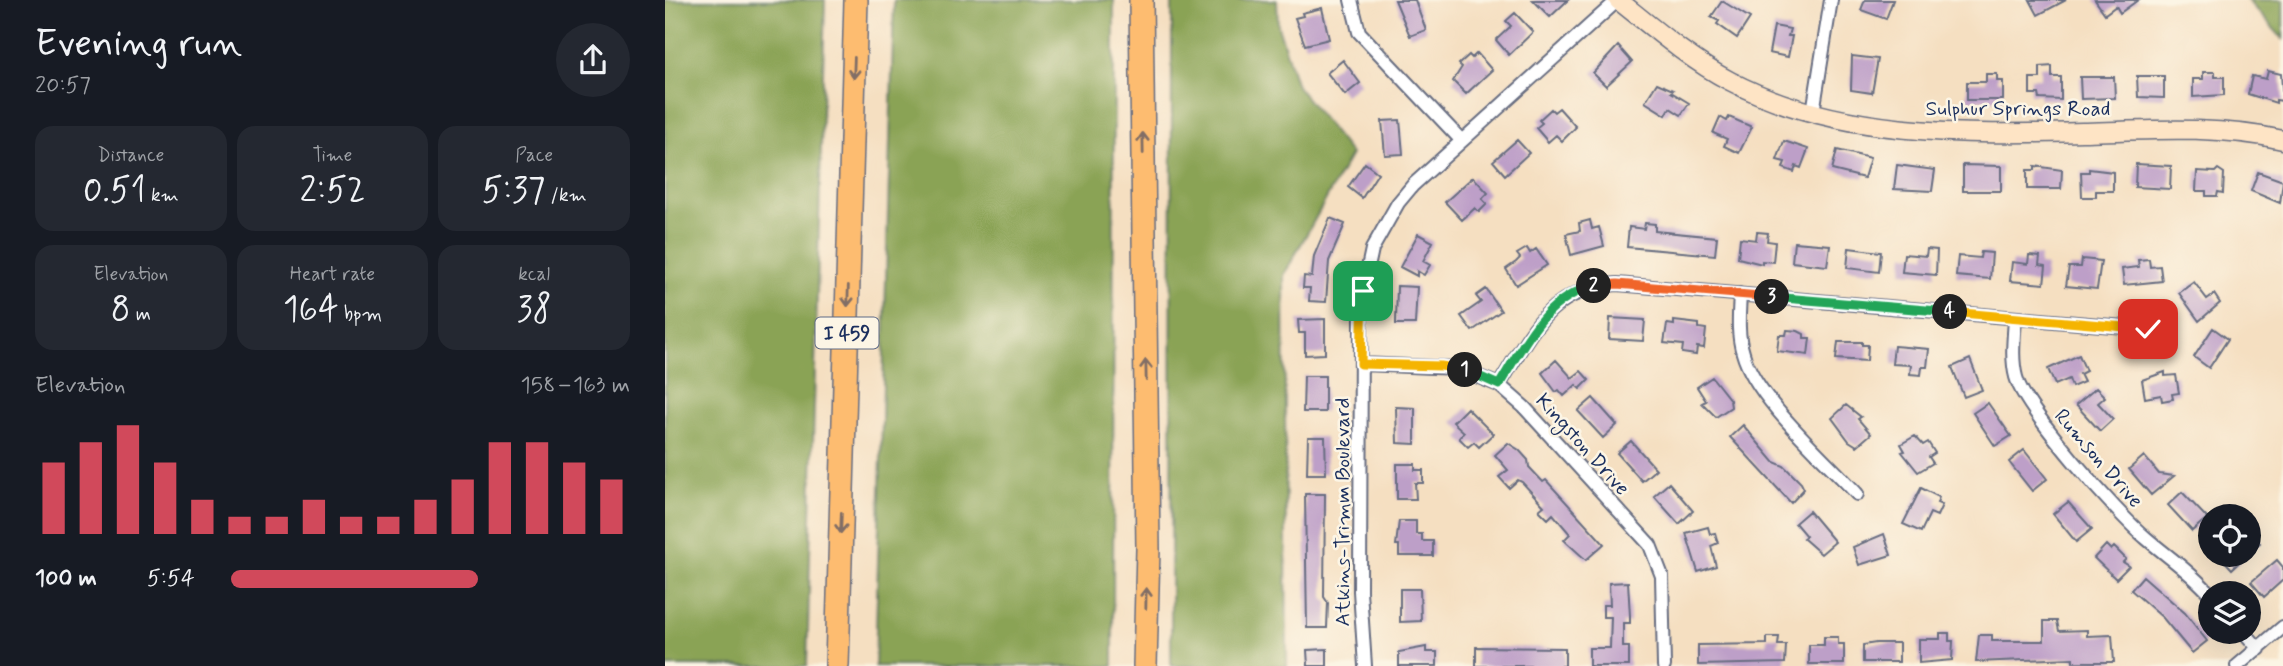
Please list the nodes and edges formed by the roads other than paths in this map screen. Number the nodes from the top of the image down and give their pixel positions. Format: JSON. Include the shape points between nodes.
{"nodes":[{"id":1,"x":856,"y":0,"type":"edge"},
{"id":2,"x":1142,"y":0,"type":"edge"},
{"id":3,"x":1351,"y":0,"type":"edge"},
{"id":4,"x":1618,"y":0,"type":"edge"},
{"id":5,"x":1831,"y":0,"type":"edge"},
{"id":6,"x":1813,"y":112,"type":"junction"},
{"id":7,"x":2283,"y":140,"type":"edge"},
{"id":8,"x":1462,"y":141,"type":"junction"},
{"id":9,"x":1740,"y":295,"type":"junction"},
{"id":10,"x":2015,"y":318,"type":"junction"},
{"id":11,"x":2148,"y":329,"type":"dead end"},
{"id":12,"x":1361,"y":364,"type":"junction"},
{"id":13,"x":1499,"y":385,"type":"junction"},
{"id":14,"x":1857,"y":494,"type":"dead end"},
{"id":15,"x":2198,"y":582,"type":"edge"},
{"id":16,"x":2283,"y":627,"type":"edge"},
{"id":17,"x":2255,"y":644,"type":"edge"},
{"id":18,"x":2259,"y":649,"type":"junction"},
{"id":19,"x":837,"y":666,"type":"edge"},
{"id":20,"x":1145,"y":666,"type":"edge"},
{"id":21,"x":1364,"y":666,"type":"edge"},
{"id":22,"x":1664,"y":666,"type":"edge"},
{"id":23,"x":2237,"y":666,"type":"edge"}],
"edges":[{"from":1,"to":19,"type":"highway","number":"I 459","one_way":true},
{"from":20,"to":2,"type":"highway","one_way":true,"via":[[1148,549]]},
{"from":3,"to":8,"type":"street","via":[[1359,32]]},
{"from":4,"to":6,"type":"street","name":"Sulphur Springs Road","via":[[1730,81]]},
{"from":4,"to":8,"type":"street","name":"Atkins-Trimm Boulevard"},
{"from":5,"to":6,"type":"street"},
{"from":6,"to":7,"type":"street","name":"Sulphur Springs Road","via":[[1932,132],[2199,131]]},
{"from":8,"to":12,"type":"street","name":"Atkins-Trimm Boulevard","via":[[1398,203],[1373,249],[1363,291]]},
{"from":9,"to":10,"type":"street"},
{"from":9,"to":13,"type":"street","via":[[1617,284],[1584,288],[1545,314]]},
{"from":9,"to":14,"type":"street","via":[[1740,339],[1750,372],[1763,393]]},
{"from":10,"to":11,"type":"street"},
{"from":10,"to":15,"type":"street","name":"Rumson Drive","via":[[2016,376],[2037,416],[2132,526]]},
{"from":12,"to":13,"type":"street","name":"Kingston Drive","via":[[1441,366],[1474,373]]},
{"from":12,"to":21,"type":"street","name":"Atkins-Trimm Boulevard"},
{"from":13,"to":22,"type":"street","name":"Kingston Drive","via":[[1650,545],[1661,576]]},
{"from":16,"to":18,"type":"street"},
{"from":17,"to":18,"type":"street"},
{"from":18,"to":23,"type":"street"}]}
